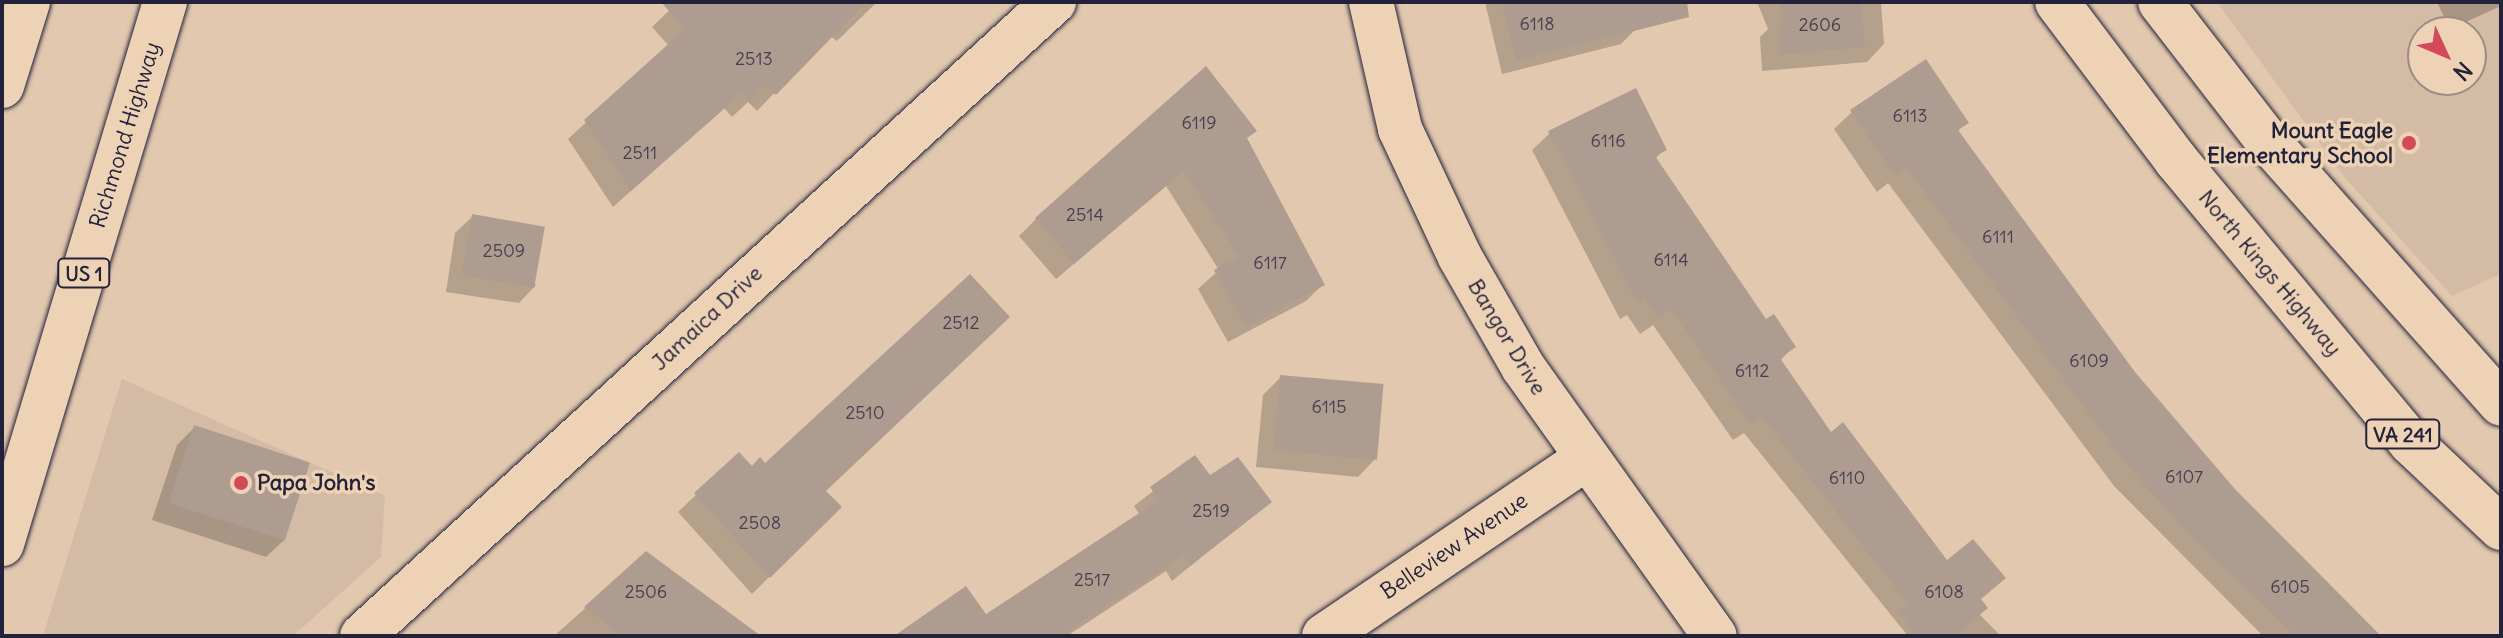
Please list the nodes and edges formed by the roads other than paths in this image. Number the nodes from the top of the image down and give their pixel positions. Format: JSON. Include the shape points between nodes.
{"nodes":[{"id":1,"x":28,"y":2,"type":"edge"},
{"id":2,"x":165,"y":2,"type":"edge"},
{"id":3,"x":1054,"y":2,"type":"edge"},
{"id":4,"x":1371,"y":2,"type":"edge"},
{"id":5,"x":2057,"y":2,"type":"edge"},
{"id":6,"x":2160,"y":2,"type":"edge"},
{"id":7,"x":2,"y":86,"type":"edge"},
{"id":8,"x":2501,"y":404,"type":"edge"},
{"id":9,"x":1585,"y":459,"type":"junction"},
{"id":10,"x":2501,"y":528,"type":"edge"},
{"id":11,"x":2,"y":544,"type":"edge"},
{"id":12,"x":362,"y":636,"type":"edge"},
{"id":13,"x":1324,"y":636,"type":"edge"},
{"id":14,"x":1715,"y":636,"type":"edge"}],
"edges":[{"from":1,"to":7,"type":"main road"},
{"from":2,"to":11,"type":"main road","name":"Richmond Highway","number":"US 1"},
{"from":3,"to":12,"type":"main road","name":"Jamaica Drive"},
{"from":4,"to":9,"type":"main road","name":"Bangor Drive","via":[[1406,143],[1460,257]]},
{"from":5,"to":10,"type":"main road","name":"North Kings Highway","number":"VA 241","via":[[2176,160],[2411,443]]},
{"from":6,"to":8,"type":"main road","via":[[2266,139]]},
{"from":9,"to":13,"type":"main road","name":"Belleview Avenue"},
{"from":9,"to":14,"type":"main road","name":"Bangor Drive"}]}
